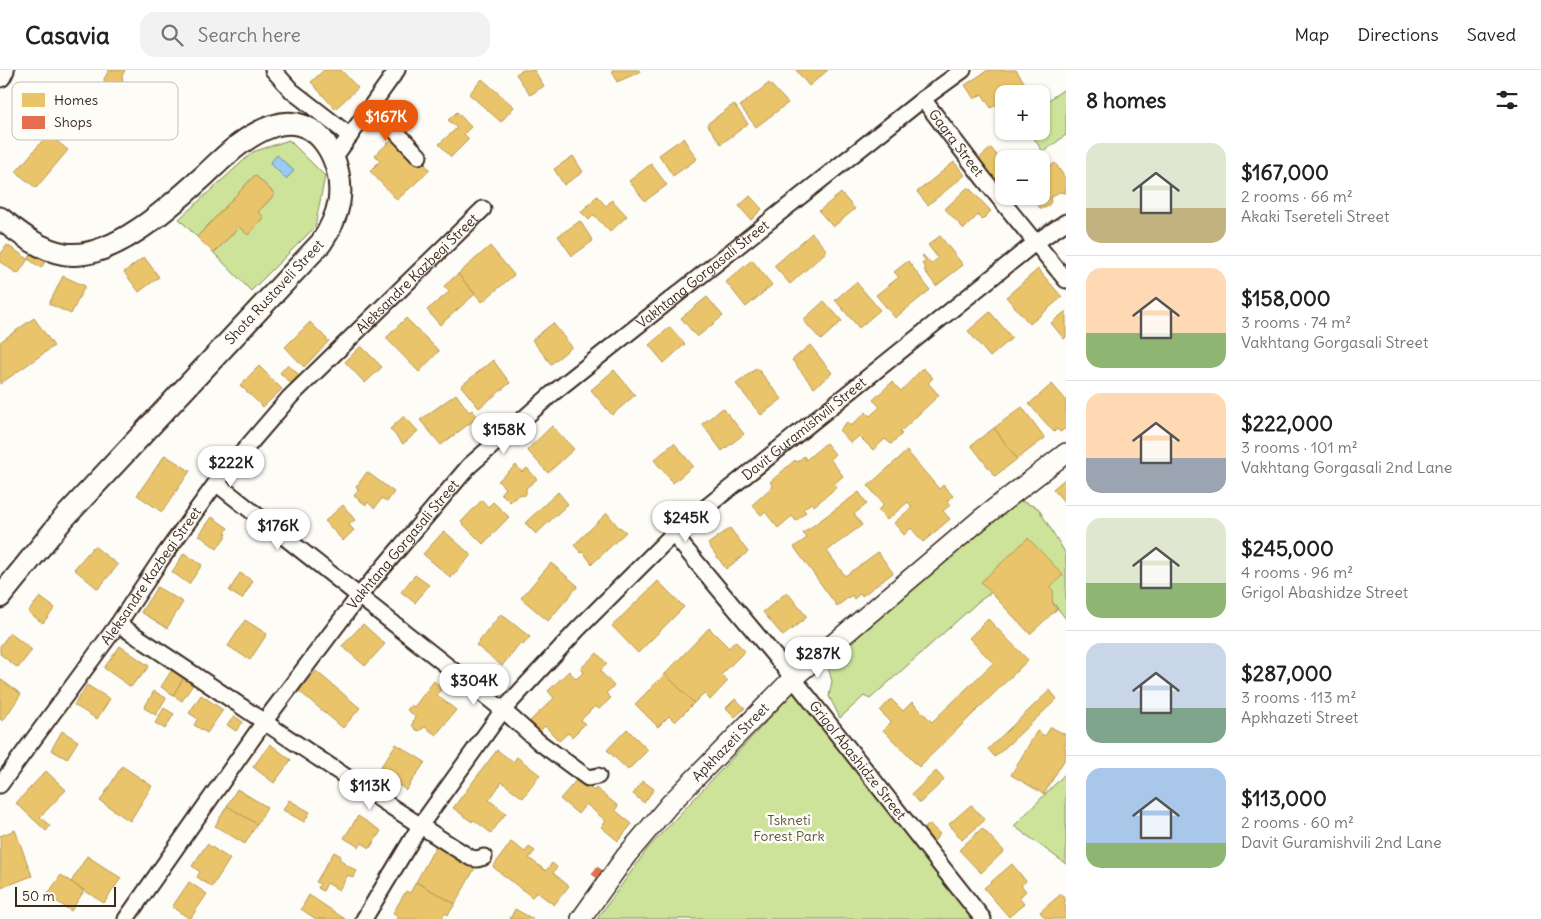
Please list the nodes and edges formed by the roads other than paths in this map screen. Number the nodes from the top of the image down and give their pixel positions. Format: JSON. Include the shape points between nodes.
{"nodes":[{"id":1,"x":3,"y":70,"type":"edge"},
{"id":2,"x":273,"y":70,"type":"edge"},
{"id":3,"x":397,"y":70,"type":"edge"},
{"id":4,"x":963,"y":70,"type":"edge"},
{"id":5,"x":0,"y":76,"type":"edge"},
{"id":6,"x":923,"y":99,"type":"junction"},
{"id":7,"x":369,"y":109,"type":"junction"},
{"id":8,"x":350,"y":136,"type":"junction"},
{"id":9,"x":419,"y":156,"type":"dead end"},
{"id":10,"x":334,"y":158,"type":"junction"},
{"id":11,"x":483,"y":209,"type":"dead end"},
{"id":12,"x":0,"y":218,"type":"edge"},
{"id":13,"x":1066,"y":222,"type":"edge"},
{"id":14,"x":1036,"y":242,"type":"junction"},
{"id":15,"x":1066,"y":280,"type":"edge"},
{"id":16,"x":1066,"y":453,"type":"edge"},
{"id":17,"x":216,"y":483,"type":"junction"},
{"id":18,"x":673,"y":534,"type":"junction"},
{"id":19,"x":359,"y":596,"type":"junction"},
{"id":20,"x":0,"y":597,"type":"edge"},
{"id":21,"x":118,"y":624,"type":"junction"},
{"id":22,"x":793,"y":678,"type":"junction"},
{"id":23,"x":503,"y":710,"type":"junction"},
{"id":24,"x":264,"y":722,"type":"junction"},
{"id":25,"x":598,"y":776,"type":"dead end"},
{"id":26,"x":0,"y":786,"type":"edge"},
{"id":27,"x":420,"y":826,"type":"junction"},
{"id":28,"x":484,"y":857,"type":"dead end"},
{"id":29,"x":126,"y":919,"type":"edge"},
{"id":30,"x":364,"y":919,"type":"edge"},
{"id":31,"x":581,"y":919,"type":"edge"},
{"id":32,"x":983,"y":919,"type":"edge"}],
"edges":[{"from":1,"to":5,"type":"main road"},
{"from":2,"to":8,"type":"street","via":[[292,91]]},
{"from":3,"to":7,"type":"street"},
{"from":4,"to":6,"type":"street","name":"Vakhtang Gorgasali Street"},
{"from":6,"to":14,"type":"street","name":"Gagra Street"},
{"from":6,"to":19,"type":"street","name":"Vakhtang Gorgasali Street","via":[[554,393],[469,466]]},
{"from":7,"to":8,"type":"street"},
{"from":7,"to":9,"type":"street","via":[[382,117]]},
{"from":8,"to":10,"type":"street"},
{"from":10,"to":12,"type":"main road","name":"Shota Rustaveli Street","via":[[321,138],[309,128],[294,124],[273,126],[230,150],[134,233],[83,254],[65,254],[44,248]]},
{"from":10,"to":20,"type":"main road","name":"Shota Rustaveli Street","via":[[339,175],[339,201],[333,224],[321,243],[64,518]]},
{"from":11,"to":17,"type":"street","name":"Aleksandre Kazbegi Street","via":[[290,396]]},
{"from":13,"to":14,"type":"street","name":"Davit Guramishvili Street"},
{"from":14,"to":15,"type":"street","name":"Gagra Street"},
{"from":14,"to":18,"type":"street","name":"Davit Guramishvili Street"},
{"from":16,"to":22,"type":"street","name":"Apkhazeti Street","via":[[982,518]]},
{"from":17,"to":19,"type":"street"},
{"from":17,"to":21,"type":"street","name":"Aleksandre Kazbegi Street"},
{"from":18,"to":22,"type":"street","name":"Grigol Abashidze Street"},
{"from":18,"to":23,"type":"street","name":"Davit Guramishvili Street"},
{"from":19,"to":23,"type":"street"},
{"from":19,"to":24,"type":"street","name":"Vakhtang Gorgasali Street"},
{"from":21,"to":24,"type":"street"},
{"from":21,"to":26,"type":"street","name":"Aleksandre Kazbegi Street"},
{"from":22,"to":31,"type":"street","name":"Apkhazeti Street","via":[[669,805],[626,856]]},
{"from":22,"to":32,"type":"street","name":"Grigol Abashidze Street"},
{"from":23,"to":25,"type":"street","via":[[588,778]]},
{"from":23,"to":27,"type":"street","name":"Davit Guramishvili Street"},
{"from":24,"to":27,"type":"street"},
{"from":24,"to":29,"type":"street","name":"Vakhtang Gorgasali Street"},
{"from":27,"to":28,"type":"street","via":[[470,858]]},
{"from":27,"to":30,"type":"street","name":"Davit Guramishvili Street"}]}
